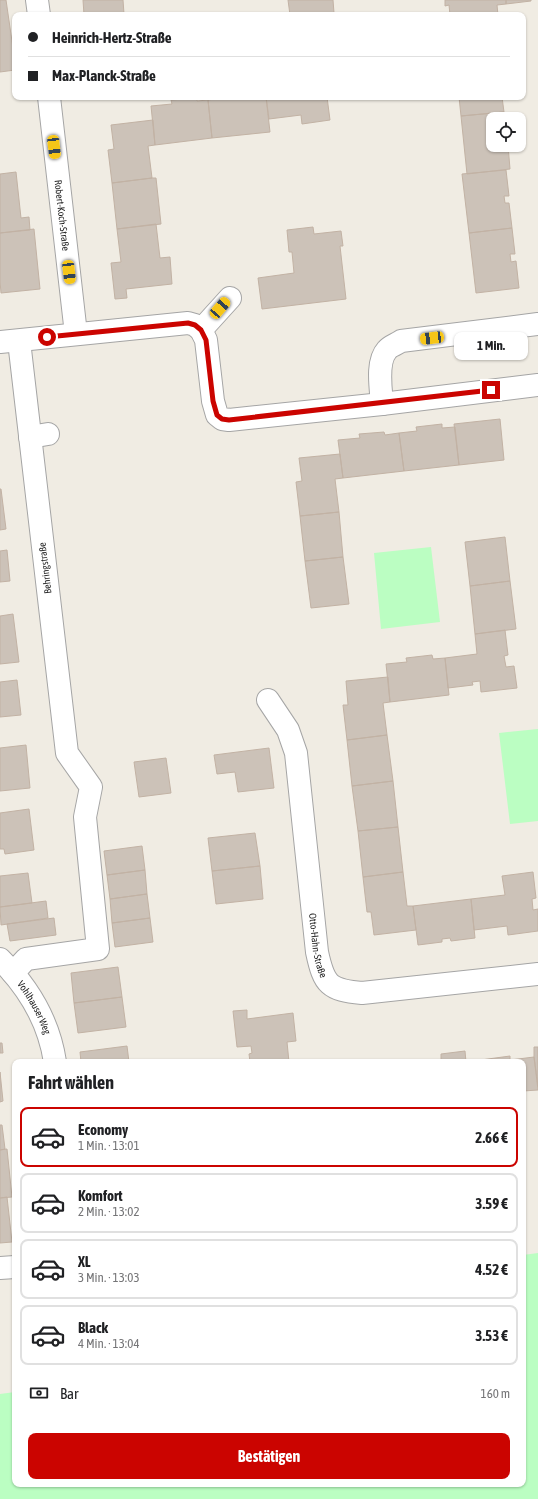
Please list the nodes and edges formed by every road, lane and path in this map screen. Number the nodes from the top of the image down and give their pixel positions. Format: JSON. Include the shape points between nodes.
{"nodes":[{"id":1,"x":37,"y":0,"type":"edge"},
{"id":2,"x":39,"y":12,"type":"edge"},
{"id":3,"x":54,"y":100,"type":"edge"},
{"id":4,"x":230,"y":298,"type":"dead end"},
{"id":5,"x":538,"y":324,"type":"edge"},
{"id":6,"x":201,"y":330,"type":"junction"},
{"id":7,"x":76,"y":334,"type":"junction"},
{"id":8,"x":9,"y":342,"type":"edge"},
{"id":9,"x":538,"y":384,"type":"edge"},
{"id":10,"x":382,"y":404,"type":"junction"},
{"id":11,"x":268,"y":700,"type":"dead end"},
{"id":12,"x":6,"y":966,"type":"edge"},
{"id":13,"x":538,"y":974,"type":"edge"},
{"id":14,"x":54,"y":1059,"type":"edge"},
{"id":15,"x":12,"y":1267,"type":"edge"},
{"id":16,"x":0,"y":1268,"type":"edge"}],
"edges":[{"from":1,"to":2,"type":"street"},
{"from":3,"to":7,"type":"street","name":"Robert-Koch-Straße"},
{"from":4,"to":6,"type":"street"},
{"from":5,"to":10,"type":"street","via":[[401,341],[387,350],[381,362]]},
{"from":6,"to":7,"type":"street","via":[[188,323]]},
{"from":6,"to":10,"type":"street","via":[[206,340],[213,401],[217,415],[222,419]]},
{"from":7,"to":8,"type":"street"},
{"from":8,"to":12,"type":"street","name":"Behringstraße","via":[[39,436],[67,753],[91,787],[85,817],[98,949],[26,959]]},
{"from":9,"to":10,"type":"street"},
{"from":11,"to":13,"type":"street","name":"Otto-Hahn-Straße","via":[[288,730],[296,753],[317,952],[321,971],[330,985],[342,991],[362,993]]},
{"from":12,"to":14,"type":"street","name":"Vohlhauser Weg","via":[[28,992],[39,1011]]},
{"from":15,"to":16,"type":"street"}]}
